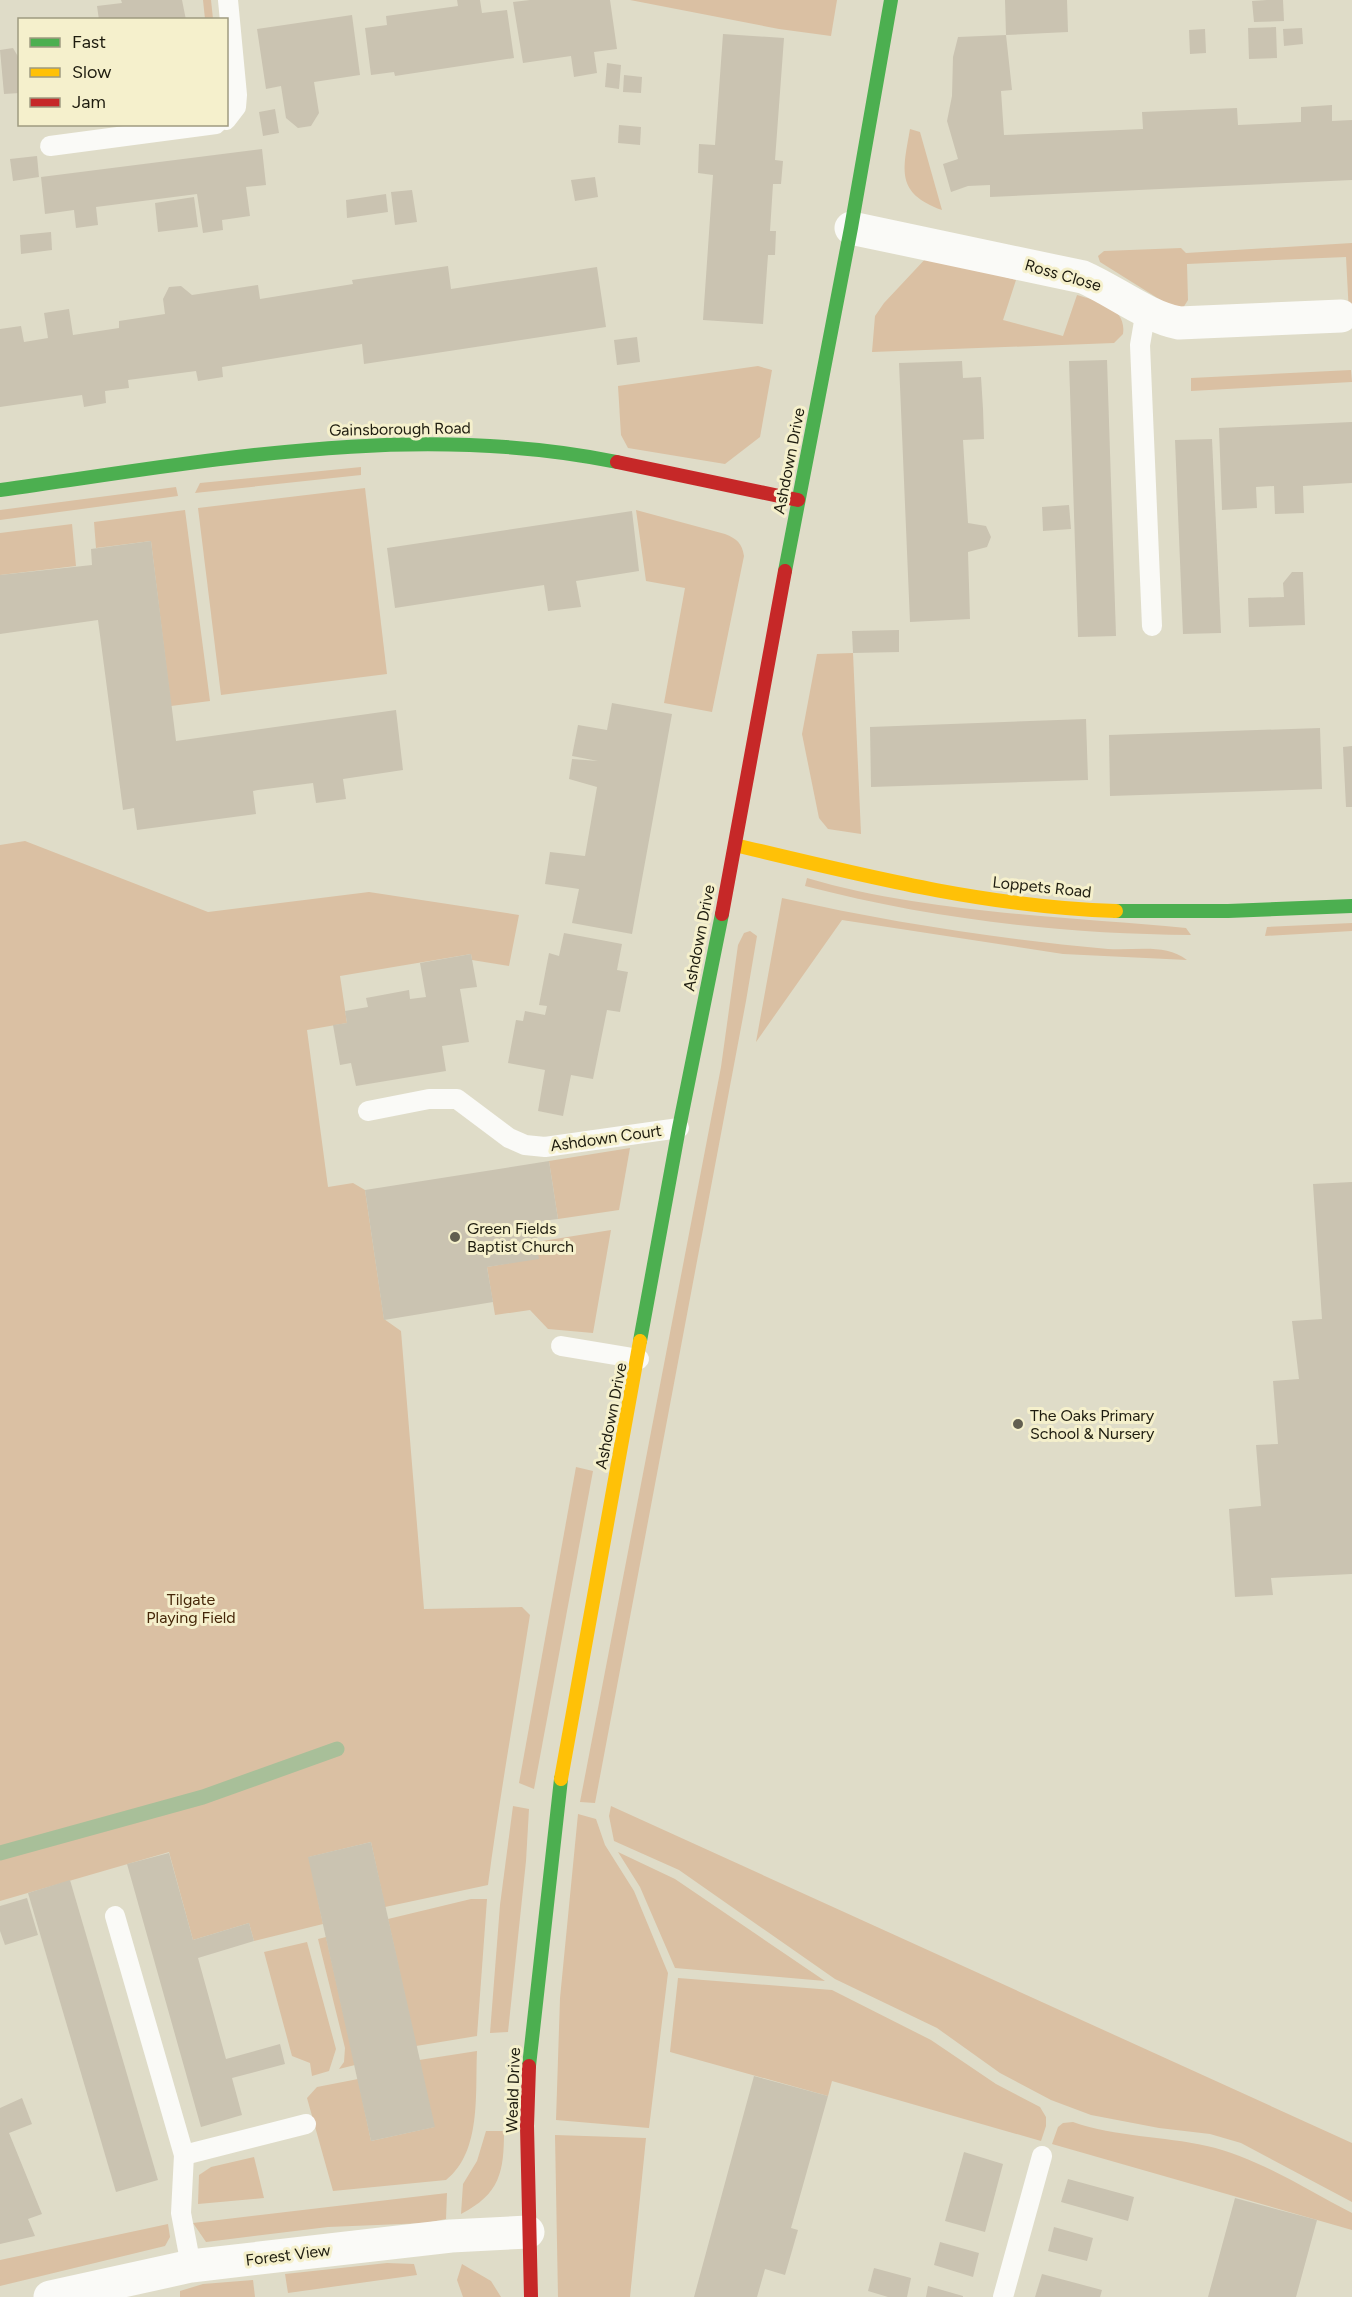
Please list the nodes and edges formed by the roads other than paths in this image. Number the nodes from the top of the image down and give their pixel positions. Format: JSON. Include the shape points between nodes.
{"nodes":[{"id":1,"x":228,"y":0,"type":"edge"},
{"id":2,"x":891,"y":0,"type":"edge"},
{"id":3,"x":228,"y":117,"type":"edge"},
{"id":4,"x":201,"y":126,"type":"edge"},
{"id":5,"x":50,"y":146,"type":"dead end"},
{"id":6,"x":851,"y":228,"type":"junction"},
{"id":7,"x":1146,"y":310,"type":"junction"},
{"id":8,"x":1341,"y":316,"type":"dead end"},
{"id":9,"x":0,"y":490,"type":"edge"},
{"id":10,"x":798,"y":500,"type":"junction"},
{"id":11,"x":1152,"y":626,"type":"dead end"},
{"id":12,"x":735,"y":845,"type":"junction"},
{"id":13,"x":1352,"y":906,"type":"edge"},
{"id":14,"x":368,"y":1111,"type":"dead end"},
{"id":15,"x":680,"y":1128,"type":"junction"},
{"id":16,"x":561,"y":1346,"type":"dead end"},
{"id":17,"x":639,"y":1359,"type":"junction"},
{"id":18,"x":547,"y":1884,"type":"joint"},
{"id":19,"x":115,"y":1916,"type":"dead end"},
{"id":20,"x":306,"y":2124,"type":"dead end"},
{"id":21,"x":184,"y":2155,"type":"junction"},
{"id":22,"x":1042,"y":2156,"type":"dead end"},
{"id":23,"x":528,"y":2232,"type":"junction"},
{"id":24,"x":191,"y":2266,"type":"junction"},
{"id":25,"x":50,"y":2297,"type":"edge"},
{"id":26,"x":531,"y":2297,"type":"edge"},
{"id":27,"x":1003,"y":2297,"type":"edge"}],
"edges":[{"from":1,"to":3,"type":"lane","via":[[237,95],[236,107]]},
{"from":2,"to":6,"type":"street","name":"Ashdown Drive"},
{"from":4,"to":5,"type":"lane"},
{"from":6,"to":7,"type":"street","name":"Ross Close","via":[[1083,277]]},
{"from":6,"to":10,"type":"street","name":"Ashdown Drive"},
{"from":7,"to":8,"type":"street","name":"Ross Close","via":[[1160,319],[1179,323]]},
{"from":7,"to":11,"type":"lane","via":[[1140,345]]},
{"from":9,"to":10,"type":"street","name":"Gainsborough Road","via":[[318,447],[434,444],[511,446],[576,454]]},
{"from":10,"to":12,"type":"street","name":"Ashdown Drive"},
{"from":12,"to":13,"type":"street","name":"Loppets Road","via":[[872,877],[1020,904],[1176,913]]},
{"from":12,"to":15,"type":"street","name":"Ashdown Drive"},
{"from":14,"to":15,"type":"lane","name":"Ashdown Court","via":[[429,1099],[457,1099],[509,1138],[545,1147]]},
{"from":15,"to":17,"type":"street","name":"Ashdown Drive"},
{"from":16,"to":17,"type":"lane"},
{"from":17,"to":18,"type":"street","name":"Ashdown Drive","via":[[556,1804]]},
{"from":18,"to":23,"type":"street","name":"Weald Drive","via":[[530,2047]]},
{"from":19,"to":21,"type":"lane"},
{"from":20,"to":21,"type":"lane"},
{"from":21,"to":24,"type":"lane","via":[[181,2213]]},
{"from":22,"to":27,"type":"lane"},
{"from":23,"to":24,"type":"street","name":"Forest View","via":[[451,2236]]},
{"from":23,"to":26,"type":"street","name":"Weald Drive"},
{"from":24,"to":25,"type":"street","name":"Forest View"}]}
